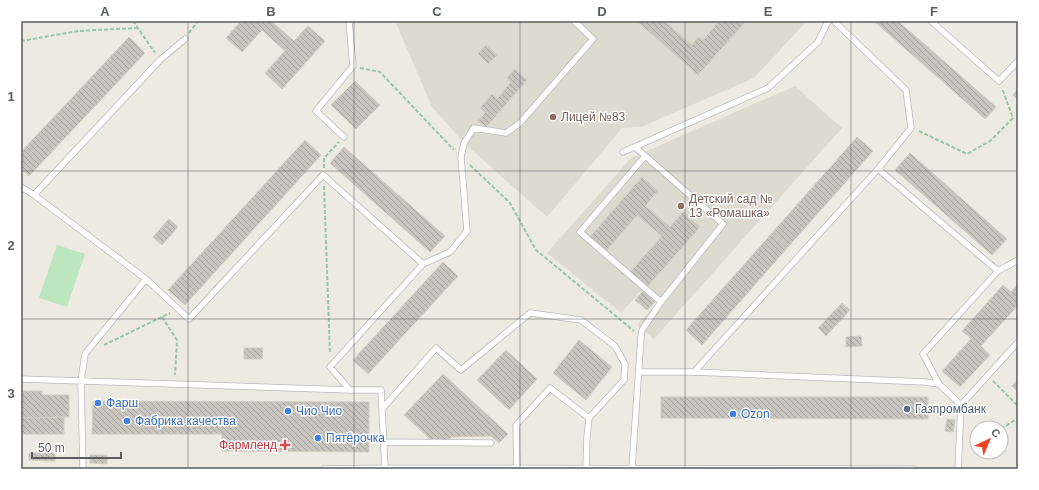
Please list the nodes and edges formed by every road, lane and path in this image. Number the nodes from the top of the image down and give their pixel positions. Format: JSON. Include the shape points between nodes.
{"nodes":[{"id":1,"x":133,"y":21,"type":"edge"},
{"id":2,"x":198,"y":21,"type":"edge"},
{"id":3,"x":349,"y":21,"type":"edge"},
{"id":4,"x":574,"y":21,"type":"edge"},
{"id":5,"x":828,"y":21,"type":"edge"},
{"id":6,"x":834,"y":21,"type":"edge"},
{"id":7,"x":931,"y":21,"type":"edge"},
{"id":8,"x":137,"y":28,"type":"junction"},
{"id":9,"x":185,"y":39,"type":"joint"},
{"id":10,"x":21,"y":41,"type":"edge"},
{"id":11,"x":160,"y":60,"type":"junction"},
{"id":12,"x":1018,"y":61,"type":"edge"},
{"id":13,"x":353,"y":66,"type":"junction"},
{"id":14,"x":999,"y":80,"type":"junction"},
{"id":15,"x":911,"y":128,"type":"junction"},
{"id":16,"x":344,"y":137,"type":"joint"},
{"id":17,"x":635,"y":147,"type":"junction"},
{"id":18,"x":623,"y":152,"type":"dead end"},
{"id":19,"x":645,"y":156,"type":"junction"},
{"id":20,"x":461,"y":157,"type":"junction"},
{"id":21,"x":878,"y":170,"type":"junction"},
{"id":22,"x":323,"y":174,"type":"junction"},
{"id":23,"x":21,"y":187,"type":"edge"},
{"id":24,"x":34,"y":195,"type":"junction"},
{"id":25,"x":1018,"y":260,"type":"edge"},
{"id":26,"x":423,"y":264,"type":"junction"},
{"id":27,"x":998,"y":271,"type":"junction"},
{"id":28,"x":146,"y":279,"type":"junction"},
{"id":29,"x":661,"y":302,"type":"junction"},
{"id":30,"x":178,"y":309,"type":"junction"},
{"id":31,"x":162,"y":317,"type":"junction"},
{"id":32,"x":641,"y":337,"type":"junction"},
{"id":33,"x":1018,"y":342,"type":"edge"},
{"id":34,"x":99,"y":348,"type":"dead end"},
{"id":35,"x":330,"y":367,"type":"junction"},
{"id":36,"x":638,"y":372,"type":"junction"},
{"id":37,"x":694,"y":372,"type":"junction"},
{"id":38,"x":987,"y":376,"type":"junction"},
{"id":39,"x":21,"y":380,"type":"edge"},
{"id":40,"x":81,"y":381,"type":"junction"},
{"id":41,"x":174,"y":384,"type":"junction"},
{"id":42,"x":939,"y":384,"type":"junction"},
{"id":43,"x":350,"y":390,"type":"junction"},
{"id":44,"x":961,"y":405,"type":"junction"},
{"id":45,"x":1018,"y":406,"type":"edge"},
{"id":46,"x":382,"y":408,"type":"junction"},
{"id":47,"x":589,"y":418,"type":"junction"},
{"id":48,"x":1018,"y":418,"type":"edge"},
{"id":49,"x":1009,"y":424,"type":"edge"},
{"id":50,"x":383,"y":442,"type":"junction"},
{"id":51,"x":491,"y":443,"type":"dead end"},
{"id":52,"x":385,"y":468,"type":"junction"},
{"id":53,"x":516,"y":468,"type":"edge"},
{"id":54,"x":586,"y":468,"type":"edge"},
{"id":55,"x":632,"y":468,"type":"edge"},
{"id":56,"x":83,"y":469,"type":"edge"},
{"id":57,"x":324,"y":469,"type":"edge"},
{"id":58,"x":813,"y":469,"type":"edge"},
{"id":59,"x":914,"y":469,"type":"edge"},
{"id":60,"x":958,"y":469,"type":"edge"}],
"edges":[{"from":1,"to":8,"type":"path"},
{"from":2,"to":9,"type":"path"},
{"from":3,"to":13,"type":"lane"},
{"from":4,"to":20,"type":"lane","via":[[593,39],[520,124],[506,133],[474,128],[464,143]]},
{"from":5,"to":17,"type":"lane","via":[[818,42],[768,88]]},
{"from":6,"to":15,"type":"lane","via":[[906,90]]},
{"from":7,"to":14,"type":"lane"},
{"from":8,"to":10,"type":"path","via":[[78,31]]},
{"from":8,"to":11,"type":"path"},
{"from":9,"to":11,"type":"lane"},
{"from":11,"to":24,"type":"lane"},
{"from":12,"to":14,"type":"lane"},
{"from":13,"to":16,"type":"lane","via":[[316,111]]},
{"from":13,"to":20,"type":"path","via":[[380,72]]},
{"from":14,"to":15,"type":"path","via":[[1013,118],[990,141],[966,154]]},
{"from":15,"to":21,"type":"lane"},
{"from":16,"to":22,"type":"path","via":[[324,158]]},
{"from":17,"to":18,"type":"lane"},
{"from":17,"to":19,"type":"lane"},
{"from":19,"to":29,"type":"lane","via":[[723,224]]},
{"from":19,"to":29,"type":"lane","via":[[580,232]]},
{"from":20,"to":26,"type":"lane","via":[[467,232],[450,252]]},
{"from":20,"to":32,"type":"path","via":[[510,203],[536,250]]},
{"from":21,"to":27,"type":"lane"},
{"from":21,"to":37,"type":"lane"},
{"from":22,"to":26,"type":"lane"},
{"from":22,"to":30,"type":"lane","via":[[189,318]]},
{"from":22,"to":35,"type":"path"},
{"from":23,"to":24,"type":"lane"},
{"from":24,"to":28,"type":"lane"},
{"from":25,"to":27,"type":"lane"},
{"from":26,"to":35,"type":"lane"},
{"from":27,"to":42,"type":"lane","via":[[924,354]]},
{"from":28,"to":30,"type":"lane"},
{"from":28,"to":40,"type":"lane","via":[[85,354]]},
{"from":29,"to":32,"type":"lane","via":[[642,330]]},
{"from":30,"to":31,"type":"path"},
{"from":31,"to":34,"type":"path"},
{"from":31,"to":41,"type":"path","via":[[178,340]]},
{"from":32,"to":36,"type":"lane"},
{"from":33,"to":38,"type":"lane"},
{"from":35,"to":43,"type":"lane"},
{"from":36,"to":37,"type":"lane"},
{"from":36,"to":55,"type":"lane"},
{"from":37,"to":42,"type":"lane"},
{"from":38,"to":44,"type":"lane"},
{"from":38,"to":45,"type":"path"},
{"from":39,"to":40,"type":"lane"},
{"from":40,"to":41,"type":"lane"},
{"from":40,"to":56,"type":"lane"},
{"from":41,"to":43,"type":"lane"},
{"from":42,"to":44,"type":"lane"},
{"from":43,"to":46,"type":"lane","via":[[381,390]]},
{"from":44,"to":60,"type":"lane"},
{"from":46,"to":47,"type":"lane","via":[[436,348],[461,370],[530,313],[581,320],[615,346],[625,364],[624,380]]},
{"from":46,"to":50,"type":"lane"},
{"from":47,"to":53,"type":"lane","via":[[550,388],[516,425]]},
{"from":47,"to":54,"type":"lane"},
{"from":48,"to":49,"type":"path"},
{"from":50,"to":51,"type":"lane"},
{"from":50,"to":52,"type":"lane"},
{"from":52,"to":53,"type":"lane"},
{"from":52,"to":57,"type":"lane"},
{"from":53,"to":54,"type":"lane"},
{"from":54,"to":55,"type":"lane"},
{"from":55,"to":58,"type":"lane"},
{"from":58,"to":59,"type":"lane"}]}
